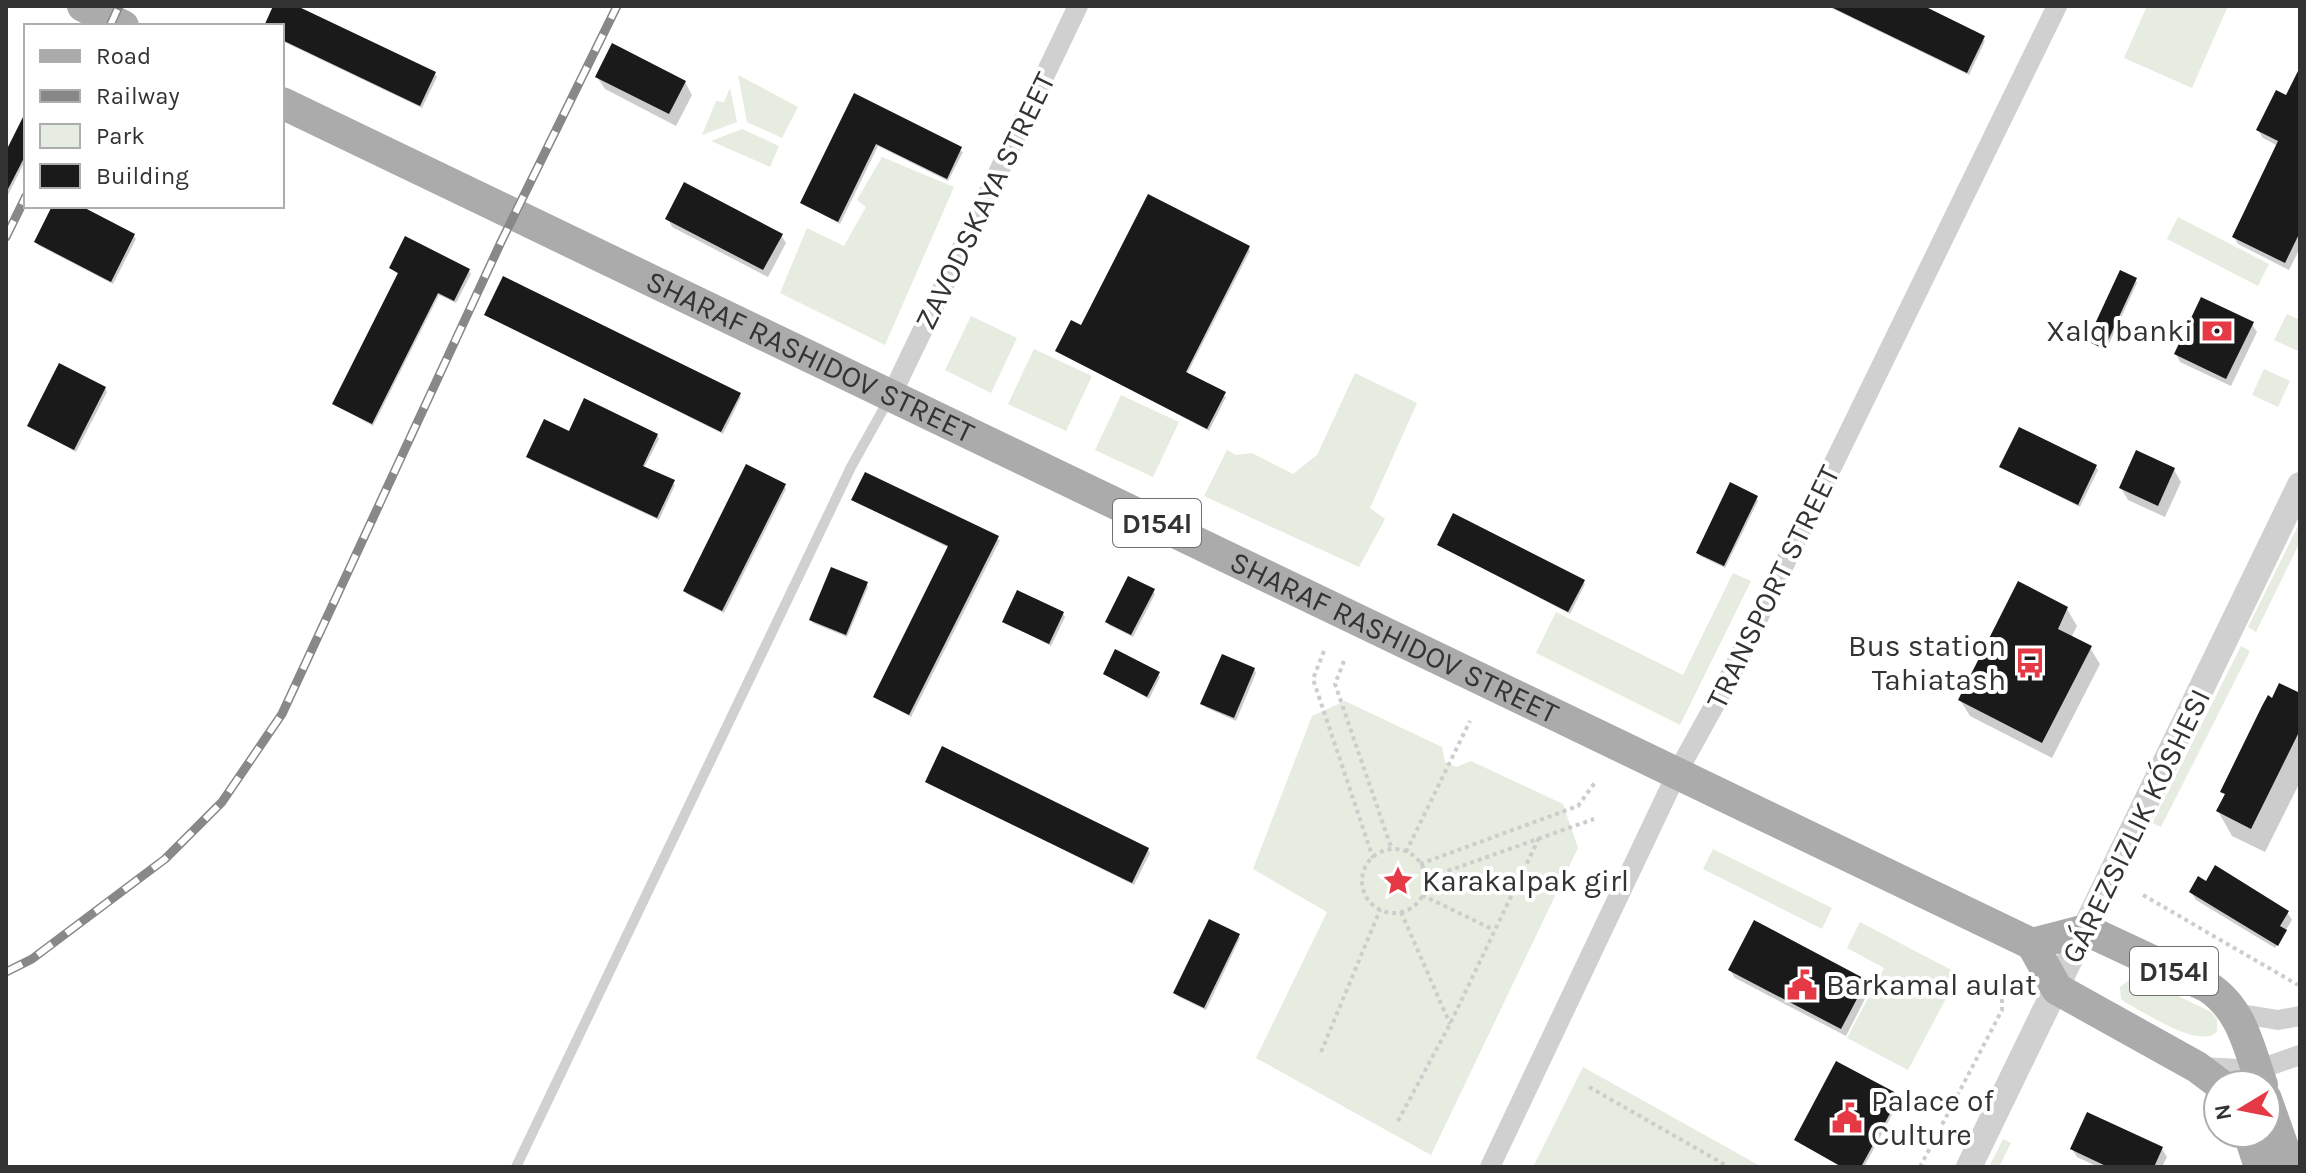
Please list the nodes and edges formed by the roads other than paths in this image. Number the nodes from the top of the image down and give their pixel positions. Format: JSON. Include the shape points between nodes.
{"nodes":[{"id":1,"x":83,"y":6,"type":"edge"},
{"id":2,"x":1078,"y":6,"type":"edge"},
{"id":3,"x":2057,"y":6,"type":"edge"},
{"id":4,"x":119,"y":24,"type":"edge"},
{"id":5,"x":284,"y":104,"type":"edge"},
{"id":6,"x":891,"y":396,"type":"junction"},
{"id":7,"x":2300,"y":485,"type":"edge"},
{"id":8,"x":1678,"y":771,"type":"junction"},
{"id":9,"x":2086,"y":930,"type":"junction"},
{"id":10,"x":2032,"y":944,"type":"junction"},
{"id":11,"x":2057,"y":989,"type":"junction"},
{"id":12,"x":2235,"y":1013,"type":"junction"},
{"id":13,"x":2300,"y":1016,"type":"edge"},
{"id":14,"x":2300,"y":1055,"type":"edge"},
{"id":15,"x":2256,"y":1069,"type":"edge"},
{"id":16,"x":2202,"y":1072,"type":"edge"},
{"id":17,"x":2282,"y":1072,"type":"edge"},
{"id":18,"x":2282,"y":1144,"type":"edge"},
{"id":19,"x":516,"y":1167,"type":"edge"},
{"id":20,"x":1490,"y":1167,"type":"edge"},
{"id":21,"x":1969,"y":1167,"type":"edge"},
{"id":22,"x":2290,"y":1167,"type":"edge"}],
"edges":[{"from":1,"to":4,"type":"main road"},
{"from":2,"to":6,"type":"street","name":"ZAVODSKAYA STREET"},
{"from":3,"to":8,"type":"street","name":"TRANSPORT STREET","via":[[1724,688]]},
{"from":5,"to":6,"type":"main road","name":"SHARAF RASHIDOV STREET","number":"D154l"},
{"from":6,"to":8,"type":"main road","name":"SHARAF RASHIDOV STREET","number":"D154l"},
{"from":6,"to":19,"type":"lane","via":[[851,467]]},
{"from":7,"to":9,"type":"street","name":"GÁREZSIZLIK KÓSHESI"},
{"from":8,"to":10,"type":"main road","name":"SHARAF RASHIDOV STREET","number":"D154l"},
{"from":8,"to":20,"type":"street","name":"TRANSPORT STREET"},
{"from":9,"to":10,"type":"main road"},
{"from":9,"to":11,"type":"street","name":"GÁREZSIZLIK KÓSHESI"},
{"from":9,"to":12,"type":"main road","number":"D154l","via":[[2208,987]]},
{"from":10,"to":11,"type":"main road"},
{"from":11,"to":16,"type":"main road","number":"D154l"},
{"from":11,"to":21,"type":"street","name":"GÁREZSIZLIK KÓSHESI"},
{"from":12,"to":13,"type":"street","via":[[2278,1020]]},
{"from":12,"to":15,"type":"main road","number":"D154l"},
{"from":14,"to":17,"type":"street"},
{"from":18,"to":22,"type":"main road","number":"D154l"}]}
